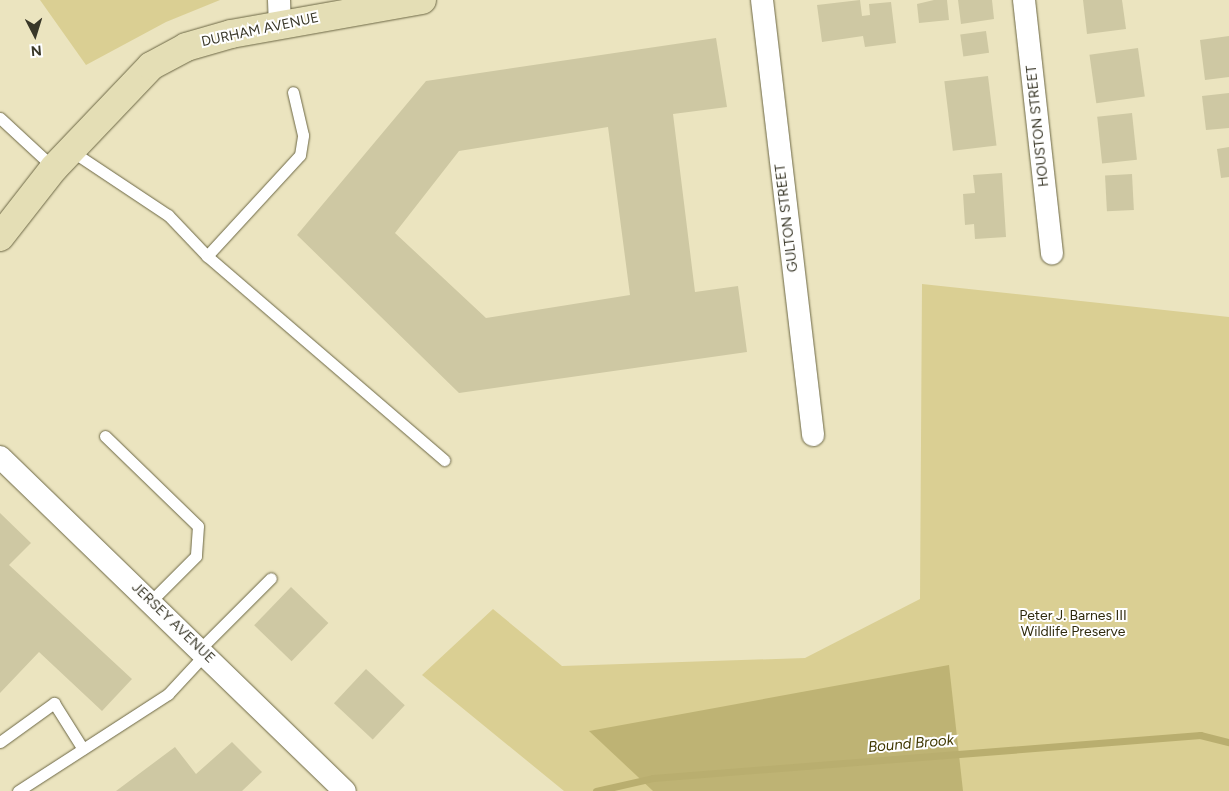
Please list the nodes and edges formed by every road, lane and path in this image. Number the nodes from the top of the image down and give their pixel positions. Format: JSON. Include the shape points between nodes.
{"nodes":[{"id":1,"x":422,"y":0,"type":"edge"},
{"id":2,"x":762,"y":0,"type":"edge"},
{"id":3,"x":1024,"y":0,"type":"edge"},
{"id":4,"x":279,"y":12,"type":"edge"},
{"id":5,"x":293,"y":92,"type":"dead end"},
{"id":6,"x":0,"y":118,"type":"edge"},
{"id":7,"x":62,"y":159,"type":"junction"},
{"id":8,"x":0,"y":237,"type":"edge"},
{"id":9,"x":1052,"y":253,"type":"dead end"},
{"id":10,"x":207,"y":256,"type":"junction"},
{"id":11,"x":813,"y":435,"type":"dead end"},
{"id":12,"x":105,"y":436,"type":"dead end"},
{"id":13,"x":0,"y":457,"type":"edge"},
{"id":14,"x":444,"y":460,"type":"dead end"},
{"id":15,"x":271,"y":578,"type":"dead end"},
{"id":16,"x":151,"y":602,"type":"junction"},
{"id":17,"x":203,"y":651,"type":"junction"},
{"id":18,"x":0,"y":742,"type":"edge"},
{"id":19,"x":83,"y":749,"type":"junction"},
{"id":20,"x":18,"y":791,"type":"edge"},
{"id":21,"x":345,"y":791,"type":"edge"}],
"edges":[{"from":1,"to":4,"type":"street","name":"DURHAM AVENUE"},
{"from":2,"to":11,"type":"street","name":"GULTON STREET"},
{"from":3,"to":9,"type":"street","name":"HOUSTON STREET"},
{"from":4,"to":7,"type":"street","name":"DURHAM AVENUE","via":[[186,47],[151,66]]},
{"from":5,"to":10,"type":"lane","via":[[302,135],[300,155]]},
{"from":6,"to":7,"type":"lane"},
{"from":7,"to":8,"type":"street","name":"DURHAM AVENUE"},
{"from":7,"to":10,"type":"lane","via":[[168,215]]},
{"from":10,"to":14,"type":"lane"},
{"from":12,"to":16,"type":"lane","via":[[198,526],[196,556]]},
{"from":13,"to":16,"type":"street","name":"JERSEY AVENUE"},
{"from":15,"to":17,"type":"lane"},
{"from":16,"to":17,"type":"street","name":"JERSEY AVENUE"},
{"from":17,"to":19,"type":"lane","via":[[168,694]]},
{"from":17,"to":21,"type":"street","name":"JERSEY AVENUE"},
{"from":18,"to":19,"type":"lane","via":[[54,703]]},
{"from":19,"to":20,"type":"lane"}]}
